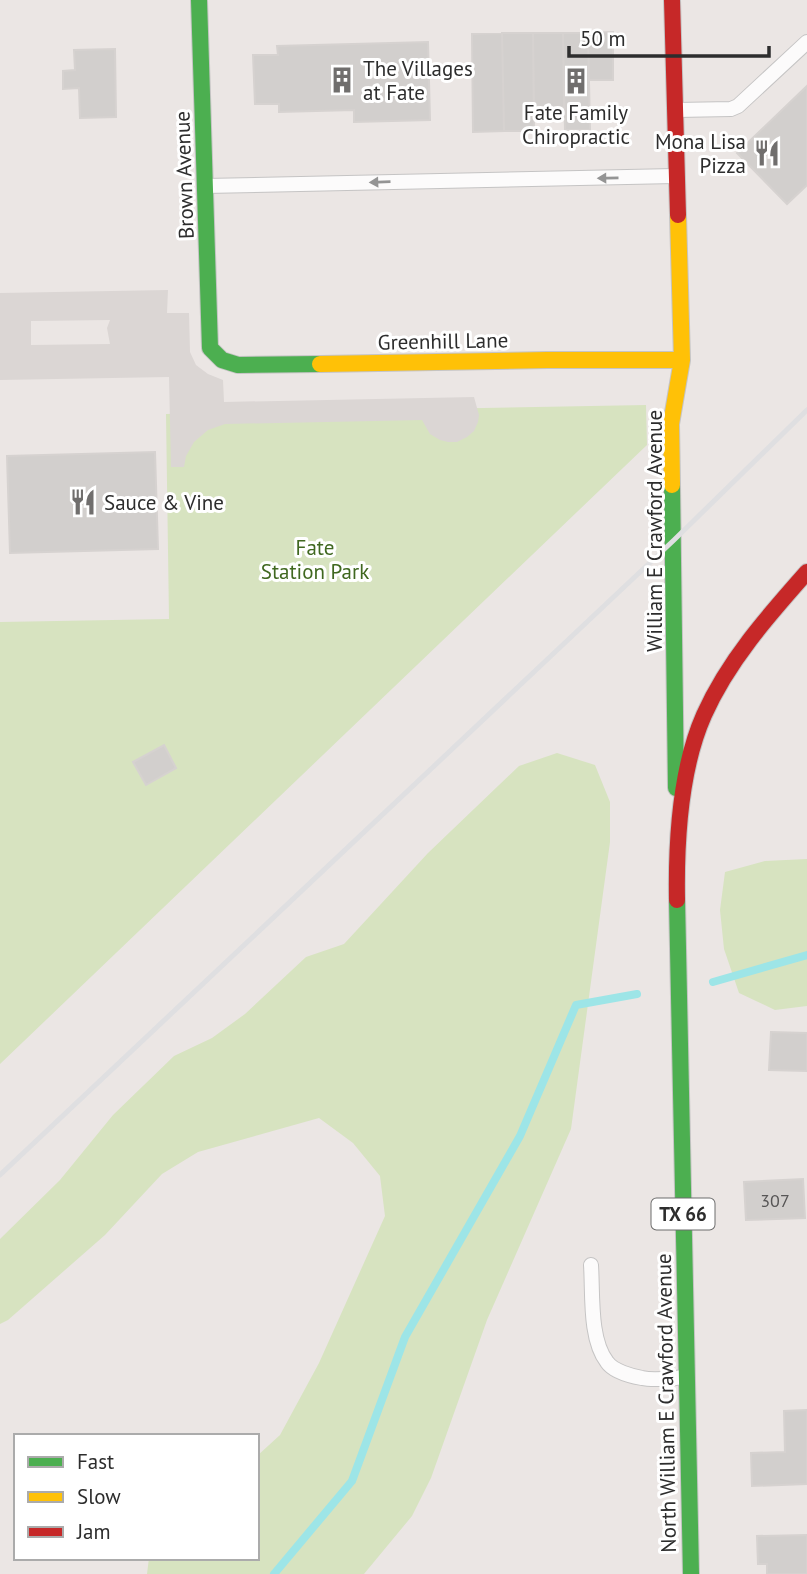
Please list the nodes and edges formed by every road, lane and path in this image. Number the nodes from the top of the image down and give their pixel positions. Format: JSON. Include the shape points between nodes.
{"nodes":[{"id":1,"x":199,"y":0,"type":"edge"},
{"id":2,"x":672,"y":0,"type":"edge"},
{"id":3,"x":807,"y":42,"type":"edge"},
{"id":4,"x":675,"y":110,"type":"junction"},
{"id":5,"x":676,"y":176,"type":"junction"},
{"id":6,"x":205,"y":186,"type":"junction"},
{"id":7,"x":210,"y":348,"type":"joint"},
{"id":8,"x":682,"y":360,"type":"junction"},
{"id":9,"x":807,"y":572,"type":"edge"},
{"id":10,"x":676,"y":853,"type":"junction"},
{"id":11,"x":591,"y":1265,"type":"dead end"},
{"id":12,"x":687,"y":1377,"type":"junction"},
{"id":13,"x":691,"y":1574,"type":"edge"}],
"edges":[{"from":1,"to":6,"type":"main road","name":"Brown Avenue"},
{"from":2,"to":4,"type":"main road","name":"William E Crawford Avenue"},
{"from":3,"to":4,"type":"lane","via":[[738,106]]},
{"from":4,"to":5,"type":"main road","name":"William E Crawford Avenue"},
{"from":5,"to":6,"type":"lane","one_way":true},
{"from":5,"to":8,"type":"main road","name":"William E Crawford Avenue"},
{"from":6,"to":7,"type":"main road","name":"Brown Avenue"},
{"from":7,"to":8,"type":"main road","name":"Greenhill Lane","via":[[218,359],[238,365]]},
{"from":8,"to":10,"type":"main road","name":"William E Crawford Avenue","via":[[671,424]]},
{"from":9,"to":10,"type":"main road","number":"TX 66","via":[[752,637],[702,718],[688,765]]},
{"from":10,"to":12,"type":"main road","name":"North William E Crawford Avenue","number":"TX 66"},
{"from":11,"to":12,"type":"lane","via":[[594,1321],[608,1364],[643,1379]]},
{"from":12,"to":13,"type":"main road","name":"North William E Crawford Avenue","number":"TX 66"}]}
